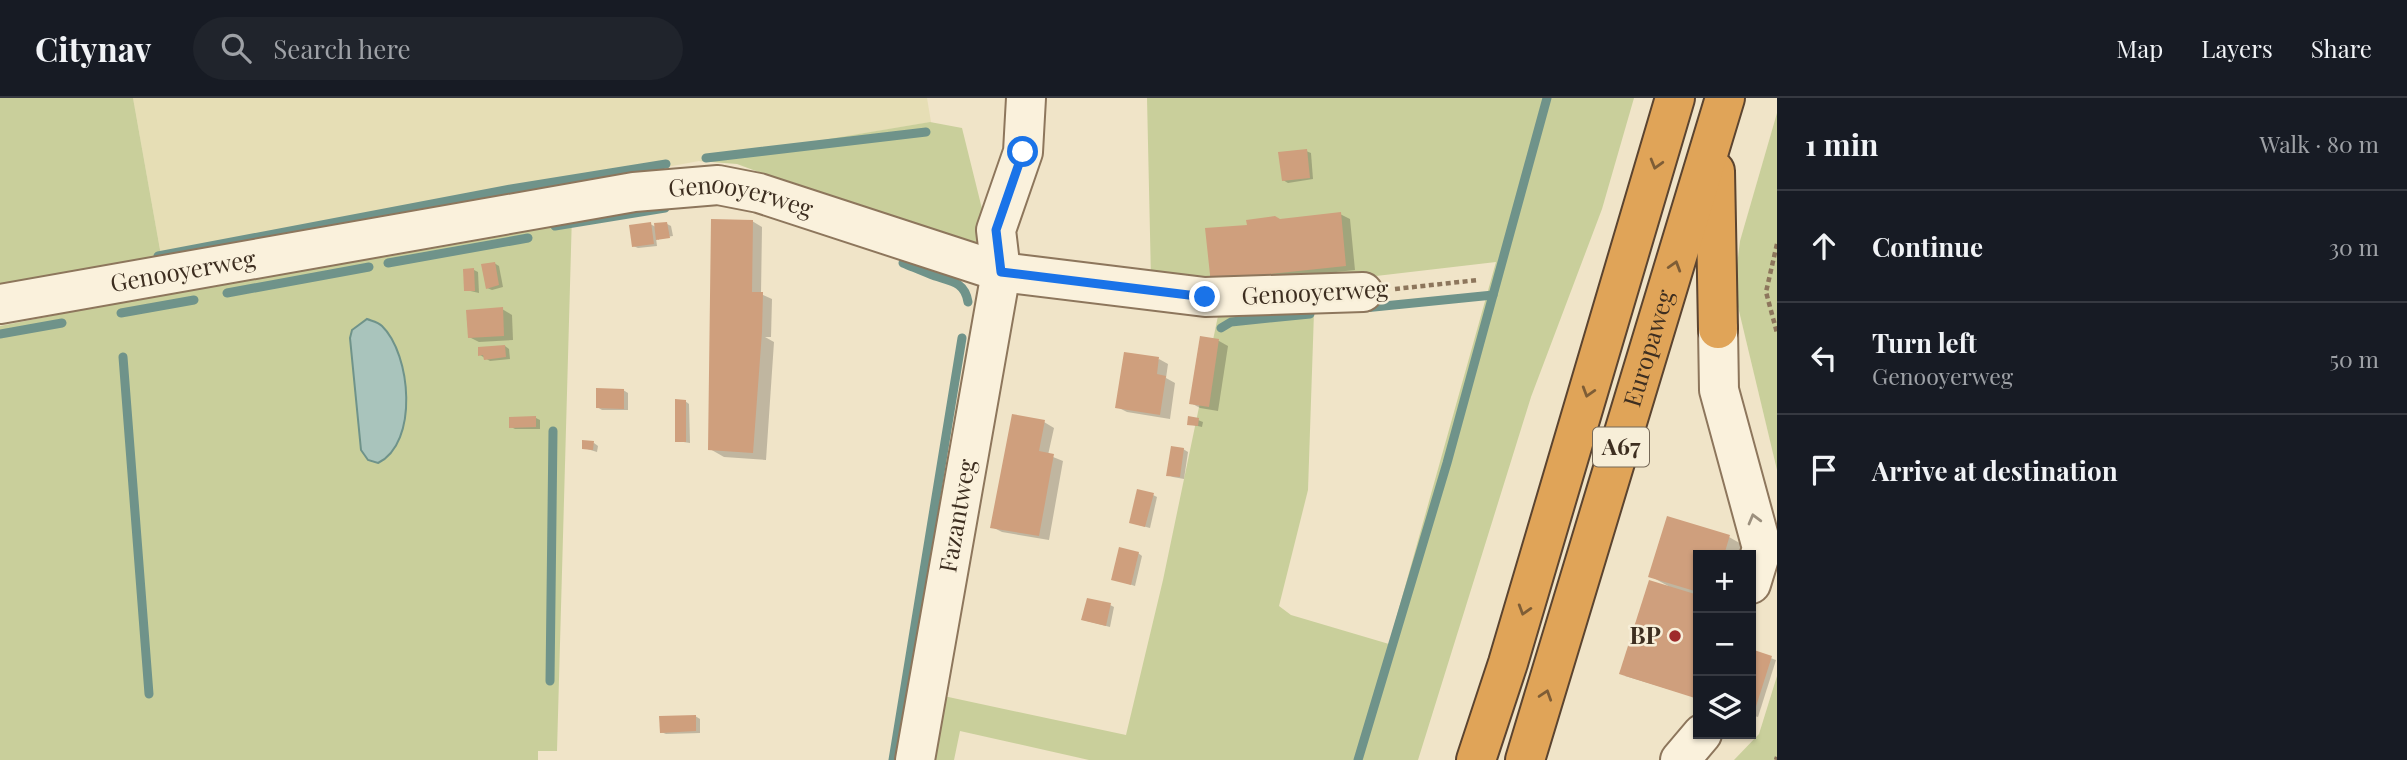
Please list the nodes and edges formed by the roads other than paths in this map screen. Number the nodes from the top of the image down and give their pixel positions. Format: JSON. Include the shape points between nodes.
{"nodes":[{"id":1,"x":1026,"y":98,"type":"edge"},
{"id":2,"x":1675,"y":98,"type":"edge"},
{"id":3,"x":1719,"y":115,"type":"edge"},
{"id":4,"x":1001,"y":272,"type":"junction"},
{"id":5,"x":1363,"y":292,"type":"road end"},
{"id":6,"x":0,"y":303,"type":"edge"},
{"id":7,"x":1718,"y":330,"type":"joint"},
{"id":8,"x":1756,"y":568,"type":"edge"},
{"id":9,"x":1698,"y":739,"type":"edge"},
{"id":10,"x":915,"y":760,"type":"edge"},
{"id":11,"x":1476,"y":760,"type":"edge"},
{"id":12,"x":1525,"y":760,"type":"edge"},
{"id":13,"x":1680,"y":760,"type":"edge"}],
"edges":[{"from":1,"to":4,"type":"street","name":"Fazantweg","via":[[1023,152],[996,230]]},
{"from":2,"to":11,"type":"highway","name":"Europaweg","number":"A67","one_way":true},
{"from":3,"to":7,"type":"highway","number":"A67"},
{"from":12,"to":3,"type":"highway","name":"Europaweg","number":"A67","one_way":true},
{"from":4,"to":5,"type":"street","name":"Genooyerweg","via":[[1205,297]]},
{"from":4,"to":6,"type":"street","name":"Genooyerweg","via":[[759,192],[718,185],[634,192]]},
{"from":4,"to":10,"type":"street","name":"Fazantweg"},
{"from":8,"to":7,"type":"street","number":"A67","one_way":true,"via":[[1762,548],[1719,390]]},
{"from":9,"to":13,"type":"street"}]}
